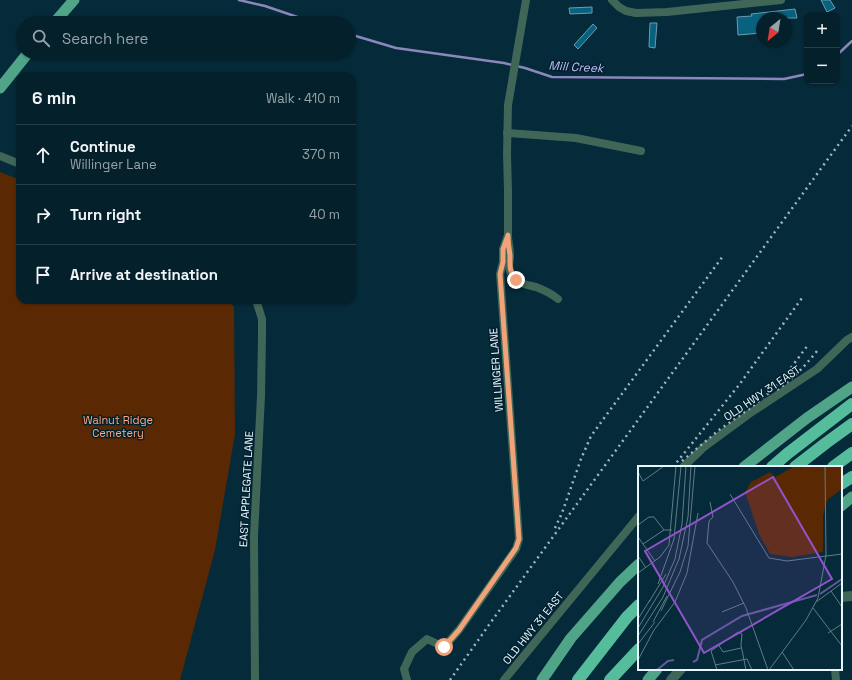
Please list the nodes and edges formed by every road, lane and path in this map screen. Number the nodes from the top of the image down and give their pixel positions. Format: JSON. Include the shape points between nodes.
{"nodes":[{"id":1,"x":74,"y":0,"type":"edge"},
{"id":2,"x":526,"y":0,"type":"edge"},
{"id":3,"x":612,"y":0,"type":"edge"},
{"id":4,"x":781,"y":0,"type":"edge"},
{"id":5,"x":754,"y":2,"type":"edge"},
{"id":6,"x":60,"y":16,"type":"edge"},
{"id":7,"x":22,"y":60,"type":"edge"},
{"id":8,"x":0,"y":88,"type":"edge"},
{"id":9,"x":507,"y":133,"type":"junction"},
{"id":10,"x":641,"y":151,"type":"dead end"},
{"id":11,"x":0,"y":156,"type":"edge"},
{"id":12,"x":16,"y":162,"type":"edge"},
{"id":13,"x":508,"y":235,"type":"junction"},
{"id":14,"x":558,"y":299,"type":"dead end"},
{"id":15,"x":257,"y":304,"type":"edge"},
{"id":16,"x":852,"y":337,"type":"edge"},
{"id":17,"x":852,"y":387,"type":"edge"},
{"id":18,"x":852,"y":404,"type":"edge"},
{"id":19,"x":852,"y":424,"type":"edge"},
{"id":20,"x":852,"y":453,"type":"edge"},
{"id":21,"x":684,"y":466,"type":"edge"},
{"id":22,"x":745,"y":466,"type":"edge"},
{"id":23,"x":773,"y":466,"type":"edge"},
{"id":24,"x":796,"y":466,"type":"edge"},
{"id":25,"x":834,"y":466,"type":"edge"},
{"id":26,"x":852,"y":477,"type":"edge"},
{"id":27,"x":842,"y":483,"type":"edge"},
{"id":28,"x":852,"y":497,"type":"edge"},
{"id":29,"x":842,"y":505,"type":"edge"},
{"id":30,"x":638,"y":517,"type":"edge"},
{"id":31,"x":638,"y":565,"type":"edge"},
{"id":32,"x":852,"y":596,"type":"edge"},
{"id":33,"x":842,"y":597,"type":"edge"},
{"id":34,"x":638,"y":607,"type":"edge"},
{"id":35,"x":638,"y":649,"type":"edge"},
{"id":36,"x":656,"y":670,"type":"edge"},
{"id":37,"x":680,"y":670,"type":"edge"},
{"id":38,"x":835,"y":670,"type":"edge"},
{"id":39,"x":255,"y":680,"type":"edge"},
{"id":40,"x":407,"y":680,"type":"edge"},
{"id":41,"x":504,"y":680,"type":"edge"},
{"id":42,"x":542,"y":680,"type":"edge"},
{"id":43,"x":578,"y":680,"type":"edge"},
{"id":44,"x":610,"y":680,"type":"edge"},
{"id":45,"x":648,"y":680,"type":"edge"},
{"id":46,"x":672,"y":680,"type":"edge"},
{"id":47,"x":836,"y":680,"type":"edge"}],
"edges":[{"from":1,"to":6,"type":"main road"},
{"from":2,"to":9,"type":"street","name":"WILLINGER LANE","via":[[511,84]]},
{"from":3,"to":5,"type":"street","via":[[626,11],[636,12],[667,12]]},
{"from":4,"to":5,"type":"street"},
{"from":7,"to":8,"type":"main road"},
{"from":9,"to":10,"type":"street","via":[[576,138]]},
{"from":9,"to":13,"type":"street","name":"WILLINGER LANE"},
{"from":11,"to":12,"type":"street"},
{"from":13,"to":14,"type":"street","via":[[509,267],[512,276],[520,283],[542,290]]},
{"from":13,"to":40,"type":"street","name":"WILLINGER LANE","via":[[503,249],[500,274],[519,539],[516,548],[459,630],[444,647],[427,639],[412,652],[404,669]]},
{"from":15,"to":39,"type":"street","name":"EAST APPLEGATE LANE","via":[[262,319],[262,334],[254,536]]},
{"from":16,"to":21,"type":"street","name":"OLD HWY 31 EAST","via":[[817,369],[749,414],[704,447]]},
{"from":17,"to":22,"type":"main road"},
{"from":18,"to":23,"type":"highway"},
{"from":19,"to":24,"type":"highway"},
{"from":20,"to":25,"type":"highway"},
{"from":26,"to":27,"type":"highway"},
{"from":28,"to":29,"type":"main road"},
{"from":30,"to":41,"type":"street","name":"OLD HWY 31 EAST"},
{"from":31,"to":42,"type":"main road","via":[[571,638]]},
{"from":32,"to":33,"type":"street"},
{"from":34,"to":43,"type":"highway","via":[[627,617]]},
{"from":35,"to":44,"type":"highway"},
{"from":36,"to":45,"type":"main road"},
{"from":37,"to":46,"type":"street"},
{"from":38,"to":47,"type":"street"}]}
